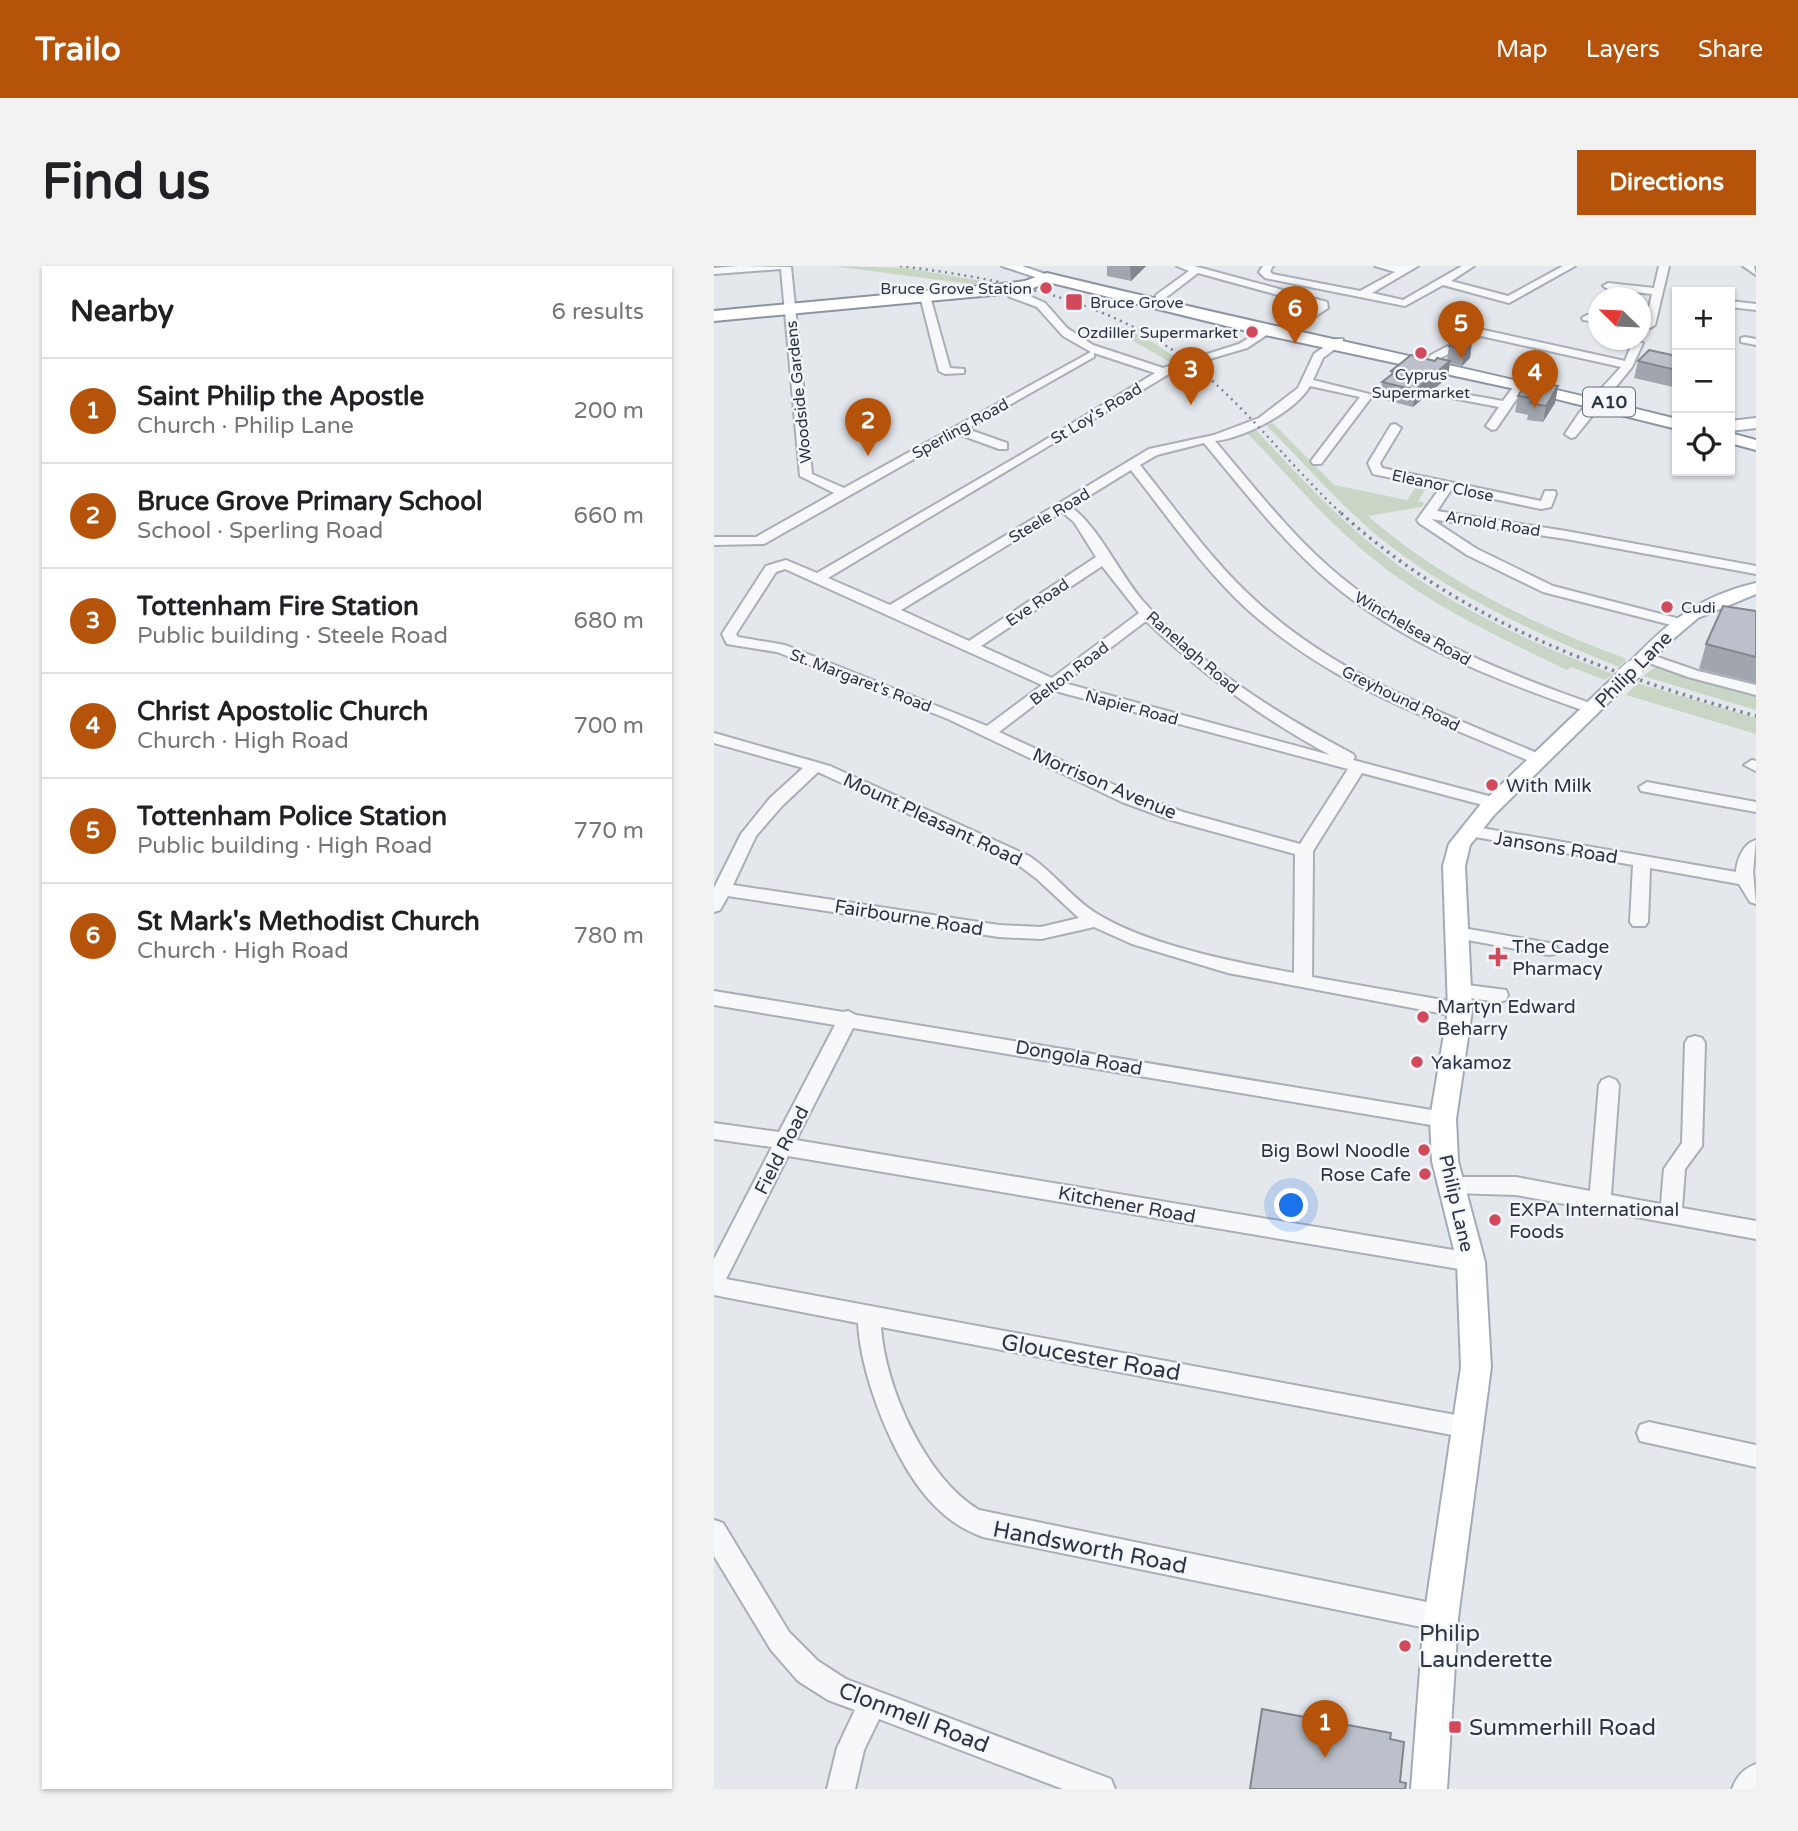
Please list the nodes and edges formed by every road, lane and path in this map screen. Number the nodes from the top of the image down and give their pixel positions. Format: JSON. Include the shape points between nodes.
{"nodes":[{"id":1,"x":775,"y":266,"type":"edge"},
{"id":2,"x":783,"y":266,"type":"edge"},
{"id":3,"x":1009,"y":266,"type":"edge"},
{"id":4,"x":1182,"y":266,"type":"edge"},
{"id":5,"x":1380,"y":266,"type":"edge"},
{"id":6,"x":1469,"y":266,"type":"edge"},
{"id":7,"x":1570,"y":266,"type":"edge"},
{"id":8,"x":1664,"y":266,"type":"edge"},
{"id":9,"x":1748,"y":266,"type":"edge"},
{"id":10,"x":1266,"y":268,"type":"edge"},
{"id":11,"x":1408,"y":269,"type":"edge"},
{"id":12,"x":714,"y":271,"type":"edge"},
{"id":13,"x":1195,"y":271,"type":"junction"},
{"id":14,"x":1756,"y":272,"type":"edge"},
{"id":15,"x":1047,"y":277,"type":"junction"},
{"id":16,"x":1440,"y":281,"type":"junction"},
{"id":17,"x":1608,"y":286,"type":"dead end"},
{"id":18,"x":1006,"y":289,"type":"junction"},
{"id":19,"x":1658,"y":292,"type":"junction"},
{"id":20,"x":1361,"y":295,"type":"junction"},
{"id":21,"x":925,"y":296,"type":"junction"},
{"id":22,"x":1160,"y":296,"type":"dead end"},
{"id":23,"x":1735,"y":305,"type":"edge"},
{"id":24,"x":1756,"y":307,"type":"edge"},
{"id":25,"x":789,"y":309,"type":"junction"},
{"id":26,"x":714,"y":316,"type":"edge"},
{"id":27,"x":1651,"y":318,"type":"edge"},
{"id":28,"x":1278,"y":330,"type":"junction"},
{"id":29,"x":1336,"y":343,"type":"junction"},
{"id":30,"x":1631,"y":350,"type":"edge"},
{"id":31,"x":1090,"y":355,"type":"dead end"},
{"id":32,"x":1429,"y":363,"type":"junction"},
{"id":33,"x":1629,"y":363,"type":"junction"},
{"id":34,"x":960,"y":371,"type":"dead end"},
{"id":35,"x":1165,"y":372,"type":"junction"},
{"id":36,"x":1307,"y":382,"type":"junction"},
{"id":37,"x":1521,"y":383,"type":"junction"},
{"id":38,"x":1446,"y":394,"type":"dead end"},
{"id":39,"x":1596,"y":401,"type":"junction"},
{"id":40,"x":1506,"y":405,"type":"junction"},
{"id":41,"x":1672,"y":420,"type":"edge"},
{"id":42,"x":1756,"y":423,"type":"edge"},
{"id":43,"x":1735,"y":425,"type":"edge"},
{"id":44,"x":1492,"y":426,"type":"dead end"},
{"id":45,"x":1395,"y":428,"type":"dead end"},
{"id":46,"x":961,"y":431,"type":"junction"},
{"id":47,"x":1735,"y":433,"type":"edge"},
{"id":48,"x":1571,"y":434,"type":"dead end"},
{"id":49,"x":1212,"y":438,"type":"junction"},
{"id":50,"x":1756,"y":438,"type":"edge"},
{"id":51,"x":1735,"y":439,"type":"edge"},
{"id":52,"x":1756,"y":445,"type":"edge"},
{"id":53,"x":1003,"y":446,"type":"dead end"},
{"id":54,"x":1317,"y":461,"type":"dead end"},
{"id":55,"x":1133,"y":464,"type":"junction"},
{"id":56,"x":1447,"y":486,"type":"junction"},
{"id":57,"x":844,"y":493,"type":"junction"},
{"id":58,"x":1550,"y":494,"type":"dead end"},
{"id":59,"x":1060,"y":508,"type":"junction"},
{"id":60,"x":1430,"y":514,"type":"junction"},
{"id":61,"x":714,"y":541,"type":"edge"},
{"id":62,"x":1104,"y":558,"type":"junction"},
{"id":63,"x":1756,"y":569,"type":"edge"},
{"id":64,"x":820,"y":577,"type":"junction"},
{"id":65,"x":1756,"y":588,"type":"edge"},
{"id":66,"x":892,"y":610,"type":"junction"},
{"id":67,"x":1147,"y":614,"type":"junction"},
{"id":68,"x":1679,"y":623,"type":"junction"},
{"id":69,"x":730,"y":639,"type":"joint"},
{"id":70,"x":971,"y":646,"type":"junction"},
{"id":71,"x":1633,"y":669,"type":"junction"},
{"id":72,"x":1054,"y":685,"type":"junction"},
{"id":73,"x":1756,"y":690,"type":"edge"},
{"id":74,"x":1593,"y":709,"type":"junction"},
{"id":75,"x":990,"y":731,"type":"junction"},
{"id":76,"x":714,"y":738,"type":"edge"},
{"id":77,"x":1315,"y":749,"type":"junction"},
{"id":78,"x":1540,"y":760,"type":"junction"},
{"id":79,"x":814,"y":767,"type":"junction"},
{"id":80,"x":1357,"y":768,"type":"junction"},
{"id":81,"x":1647,"y":787,"type":"dead end"},
{"id":82,"x":1494,"y":803,"type":"junction"},
{"id":83,"x":1756,"y":807,"type":"edge"},
{"id":84,"x":1470,"y":831,"type":"junction"},
{"id":85,"x":1756,"y":846,"type":"edge"},
{"id":86,"x":1304,"y":851,"type":"junction"},
{"id":87,"x":1642,"y":862,"type":"junction"},
{"id":88,"x":1745,"y":879,"type":"junction"},
{"id":89,"x":723,"y":889,"type":"junction"},
{"id":90,"x":1756,"y":898,"type":"edge"},
{"id":91,"x":714,"y":906,"type":"edge"},
{"id":92,"x":1094,"y":921,"type":"junction"},
{"id":93,"x":1639,"y":922,"type":"dead end"},
{"id":94,"x":1457,"y":933,"type":"junction"},
{"id":95,"x":1549,"y":949,"type":"dead end"},
{"id":96,"x":1303,"y":980,"type":"junction"},
{"id":97,"x":1499,"y":995,"type":"dead end"},
{"id":98,"x":714,"y":998,"type":"edge"},
{"id":99,"x":1460,"y":1000,"type":"junction"},
{"id":100,"x":848,"y":1018,"type":"junction"},
{"id":101,"x":1695,"y":1042,"type":"dead end"},
{"id":102,"x":1609,"y":1085,"type":"dead end"},
{"id":103,"x":1443,"y":1119,"type":"junction"},
{"id":104,"x":714,"y":1131,"type":"edge"},
{"id":105,"x":783,"y":1144,"type":"junction"},
{"id":106,"x":1451,"y":1185,"type":"junction"},
{"id":107,"x":1600,"y":1203,"type":"junction"},
{"id":108,"x":1671,"y":1215,"type":"junction"},
{"id":109,"x":1756,"y":1230,"type":"edge"},
{"id":110,"x":1471,"y":1262,"type":"junction"},
{"id":111,"x":714,"y":1284,"type":"edge"},
{"id":112,"x":869,"y":1316,"type":"junction"},
{"id":113,"x":1468,"y":1427,"type":"junction"},
{"id":114,"x":1649,"y":1433,"type":"dead end"},
{"id":115,"x":1756,"y":1456,"type":"edge"},
{"id":116,"x":714,"y":1532,"type":"edge"},
{"id":117,"x":1441,"y":1618,"type":"junction"},
{"id":118,"x":873,"y":1701,"type":"junction"},
{"id":119,"x":1756,"y":1777,"type":"edge"},
{"id":120,"x":1096,"y":1788,"type":"edge"},
{"id":121,"x":841,"y":1789,"type":"edge"},
{"id":122,"x":1429,"y":1789,"type":"edge"},
{"id":123,"x":1746,"y":1789,"type":"edge"}],
"edges":[{"from":1,"to":12,"type":"street"},
{"from":2,"to":25,"type":"street"},
{"from":3,"to":15,"type":"main road"},
{"from":4,"to":13,"type":"street"},
{"from":5,"to":11,"type":"street"},
{"from":6,"to":16,"type":"street"},
{"from":7,"to":16,"type":"street","via":[[1509,300]]},
{"from":8,"to":19,"type":"street"},
{"from":9,"to":14,"type":"street"},
{"from":10,"to":20,"type":"street","via":[[1269,276]]},
{"from":11,"to":20,"type":"street"},
{"from":13,"to":22,"type":"street"},
{"from":13,"to":28,"type":"street","name":"St Loy's Road","via":[[1229,285],[1324,304]]},
{"from":15,"to":18,"type":"highway"},
{"from":15,"to":28,"type":"highway","number":"A10"},
{"from":16,"to":20,"type":"street","via":[[1405,303]]},
{"from":17,"to":19,"type":"street"},
{"from":18,"to":21,"type":"highway"},
{"from":18,"to":35,"type":"street","via":[[1038,303],[1066,333],[1097,351]]},
{"from":19,"to":27,"type":"street"},
{"from":21,"to":25,"type":"highway"},
{"from":21,"to":34,"type":"street","via":[[945,371]]},
{"from":23,"to":24,"type":"street"},
{"from":25,"to":26,"type":"highway"},
{"from":25,"to":57,"type":"street","name":"Woodside Gardens","via":[[806,476]]},
{"from":28,"to":29,"type":"highway","number":"A10"},
{"from":28,"to":35,"type":"street","name":"St Loy's Road"},
{"from":29,"to":32,"type":"highway","number":"A10"},
{"from":29,"to":36,"type":"street","name":"Steele Road","via":[[1314,361]]},
{"from":30,"to":33,"type":"street"},
{"from":31,"to":46,"type":"street","name":"Sperling Road"},
{"from":32,"to":33,"type":"street","via":[[1479,332]]},
{"from":32,"to":37,"type":"highway","number":"A10"},
{"from":33,"to":39,"type":"street"},
{"from":35,"to":64,"type":"street","name":"St Loy's Road"},
{"from":36,"to":49,"type":"street","name":"Steele Road","via":[[1270,417]]},
{"from":36,"to":54,"type":"street","via":[[1367,396]]},
{"from":37,"to":39,"type":"highway","number":"A10"},
{"from":37,"to":40,"type":"street"},
{"from":38,"to":40,"type":"street"},
{"from":39,"to":41,"type":"highway","number":"A10"},
{"from":39,"to":48,"type":"street"},
{"from":40,"to":44,"type":"street"},
{"from":42,"to":43,"type":"main road"},
{"from":45,"to":56,"type":"street","name":"Eleanor Close","via":[[1374,463],[1377,471]]},
{"from":46,"to":53,"type":"street"},
{"from":46,"to":57,"type":"street","name":"Sperling Road"},
{"from":47,"to":50,"type":"highway"},
{"from":49,"to":55,"type":"street","name":"Steele Road","via":[[1159,449]]},
{"from":49,"to":74,"type":"street","name":"Winchelsea Road","via":[[1313,559],[1372,607],[1459,657]]},
{"from":51,"to":52,"type":"highway"},
{"from":55,"to":59,"type":"street","name":"Steele Road"},
{"from":55,"to":78,"type":"street","name":"Greyhound Road","via":[[1235,589],[1305,646],[1403,703]]},
{"from":56,"to":58,"type":"street","name":"Eleanor Close","via":[[1541,505]]},
{"from":56,"to":60,"type":"street"},
{"from":57,"to":61,"type":"street","name":"Sperling Road","via":[[759,541]]},
{"from":59,"to":62,"type":"street","name":"Ranelagh Road","via":[[1079,520]]},
{"from":59,"to":66,"type":"street","name":"Steele Road"},
{"from":60,"to":63,"type":"street","name":"Arnold Road"},
{"from":60,"to":68,"type":"street","name":"Arnold Road","via":[[1424,520],[1452,540],[1548,589]]},
{"from":62,"to":67,"type":"street","name":"Ranelagh Road"},
{"from":62,"to":70,"type":"street","name":"Eve Road"},
{"from":64,"to":66,"type":"street","name":"Napier Road"},
{"from":64,"to":69,"type":"street","name":"Napier Road","via":[[786,564],[771,569]]},
{"from":65,"to":68,"type":"main road","name":"Philip Lane"},
{"from":66,"to":70,"type":"street","name":"Napier Road"},
{"from":67,"to":72,"type":"street","name":"Belton Road"},
{"from":67,"to":77,"type":"street","name":"Ranelagh Road","via":[[1235,690]]},
{"from":68,"to":71,"type":"main road","name":"Philip Lane"},
{"from":69,"to":75,"type":"street","name":"St. Margaret's Road","via":[[780,648]]},
{"from":70,"to":72,"type":"street","name":"Napier Road"},
{"from":71,"to":73,"type":"street","via":[[1693,674]]},
{"from":71,"to":74,"type":"main road","name":"Philip Lane"},
{"from":72,"to":75,"type":"street","name":"Belton Road"},
{"from":72,"to":77,"type":"street","name":"Napier Road"},
{"from":74,"to":78,"type":"main road","name":"Philip Lane"},
{"from":75,"to":86,"type":"street","name":"Morrison Avenue","via":[[1177,816]]},
{"from":76,"to":79,"type":"street","name":"Mount Pleasant Road"},
{"from":77,"to":80,"type":"street","name":"Ranelagh Road","via":[[1359,762]]},
{"from":78,"to":82,"type":"main road","name":"Philip Lane"},
{"from":79,"to":89,"type":"street","via":[[749,834]]},
{"from":79,"to":92,"type":"street","name":"Mount Pleasant Road","via":[[1023,859]]},
{"from":80,"to":82,"type":"street"},
{"from":80,"to":86,"type":"street"},
{"from":81,"to":83,"type":"street"},
{"from":82,"to":84,"type":"main road","name":"Philip Lane"},
{"from":84,"to":87,"type":"street","name":"Jansons Road"},
{"from":84,"to":94,"type":"main road","name":"Philip Lane","via":[[1456,853],[1454,866]]},
{"from":85,"to":88,"type":"street","via":[[1745,860]]},
{"from":86,"to":96,"type":"street"},
{"from":87,"to":88,"type":"street","name":"Jansons Road"},
{"from":87,"to":93,"type":"street","name":"Jansons Road"},
{"from":88,"to":90,"type":"street"},
{"from":89,"to":91,"type":"street"},
{"from":89,"to":92,"type":"street","name":"Fairbourne Road","via":[[999,931],[1041,933]]},
{"from":92,"to":96,"type":"street","name":"Mount Pleasant Road","via":[[1217,964]]},
{"from":94,"to":95,"type":"street"},
{"from":94,"to":99,"type":"main road","name":"Philip Lane"},
{"from":96,"to":99,"type":"street","name":"Mount Pleasant Road"},
{"from":97,"to":99,"type":"street","name":"Mount Pleasant Road"},
{"from":98,"to":100,"type":"street","name":"Dongola Road"},
{"from":99,"to":103,"type":"main road","name":"Philip Lane"},
{"from":100,"to":103,"type":"street","name":"Dongola Road"},
{"from":100,"to":105,"type":"street","name":"Field Road"},
{"from":101,"to":108,"type":"street","via":[[1692,1146],[1673,1168]]},
{"from":102,"to":107,"type":"street"},
{"from":103,"to":106,"type":"main road","name":"Philip Lane"},
{"from":104,"to":105,"type":"street","name":"Kitchener Road"},
{"from":105,"to":110,"type":"street","name":"Kitchener Road"},
{"from":105,"to":111,"type":"street","name":"Field Road"},
{"from":106,"to":107,"type":"street","via":[[1509,1186]]},
{"from":106,"to":110,"type":"main road","name":"Philip Lane"},
{"from":107,"to":108,"type":"street"},
{"from":108,"to":109,"type":"street"},
{"from":110,"to":113,"type":"main road","name":"Philip Lane","via":[[1476,1367]]},
{"from":111,"to":112,"type":"street","name":"Gloucester Road"},
{"from":112,"to":113,"type":"street","name":"Gloucester Road"},
{"from":112,"to":117,"type":"street","name":"Handsworth Road","via":[[872,1351],[902,1432],[934,1489],[964,1517],[983,1525]]},
{"from":113,"to":117,"type":"main road","name":"Philip Lane"},
{"from":114,"to":115,"type":"street"},
{"from":116,"to":118,"type":"street","name":"Clonmell Road","via":[[780,1641],[808,1671],[838,1690]]},
{"from":117,"to":122,"type":"main road","name":"Philip Lane"},
{"from":118,"to":120,"type":"street","name":"Clonmell Road"},
{"from":118,"to":121,"type":"street","via":[[851,1748]]},
{"from":119,"to":123,"type":"street"}]}
